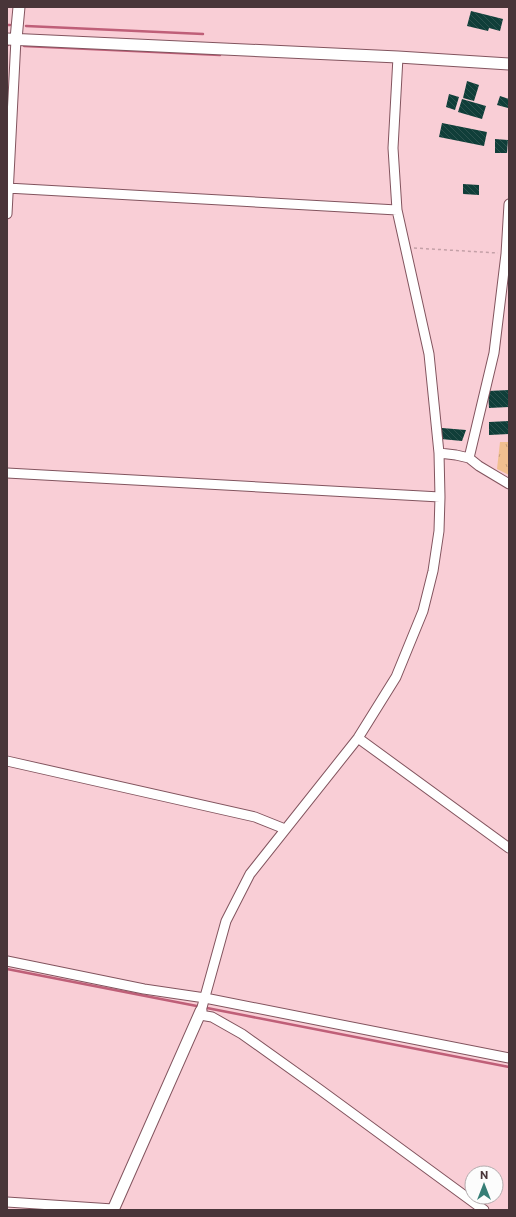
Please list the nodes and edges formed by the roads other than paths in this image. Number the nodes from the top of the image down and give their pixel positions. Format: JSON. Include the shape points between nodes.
{"nodes":[{"id":1,"x":18,"y":7,"type":"edge"},
{"id":2,"x":12,"y":39,"type":"edge"},
{"id":3,"x":398,"y":57,"type":"junction"},
{"id":4,"x":509,"y":64,"type":"edge"},
{"id":5,"x":8,"y":189,"type":"edge"},
{"id":6,"x":509,"y":204,"type":"edge"},
{"id":7,"x":397,"y":210,"type":"junction"},
{"id":8,"x":7,"y":214,"type":"edge"},
{"id":9,"x":439,"y":453,"type":"junction"},
{"id":10,"x":469,"y":458,"type":"junction"},
{"id":11,"x":7,"y":473,"type":"edge"},
{"id":12,"x":509,"y":484,"type":"edge"},
{"id":13,"x":440,"y":497,"type":"junction"},
{"id":14,"x":358,"y":738,"type":"junction"},
{"id":15,"x":7,"y":762,"type":"edge"},
{"id":16,"x":286,"y":829,"type":"junction"},
{"id":17,"x":509,"y":848,"type":"edge"},
{"id":18,"x":7,"y":961,"type":"edge"},
{"id":19,"x":202,"y":1006,"type":"junction"},
{"id":20,"x":509,"y":1058,"type":"edge"},
{"id":21,"x":7,"y":1202,"type":"edge"},
{"id":22,"x":113,"y":1209,"type":"edge"},
{"id":23,"x":484,"y":1210,"type":"edge"}],
"edges":[{"from":1,"to":2,"type":"street"},
{"from":2,"to":3,"type":"street"},
{"from":2,"to":5,"type":"street"},
{"from":3,"to":4,"type":"street"},
{"from":3,"to":7,"type":"street","via":[[393,148]]},
{"from":5,"to":7,"type":"street"},
{"from":5,"to":8,"type":"street"},
{"from":6,"to":10,"type":"street","via":[[506,254],[494,352]]},
{"from":7,"to":9,"type":"street","via":[[429,354]]},
{"from":9,"to":10,"type":"street"},
{"from":9,"to":13,"type":"street"},
{"from":10,"to":12,"type":"street"},
{"from":11,"to":13,"type":"street"},
{"from":13,"to":14,"type":"street","via":[[439,531],[423,611],[396,677]]},
{"from":14,"to":16,"type":"street"},
{"from":14,"to":17,"type":"street"},
{"from":15,"to":16,"type":"street","via":[[255,817]]},
{"from":16,"to":19,"type":"street","via":[[250,874],[226,921]]},
{"from":18,"to":19,"type":"street","via":[[144,989]]},
{"from":19,"to":20,"type":"street"},
{"from":19,"to":22,"type":"street"},
{"from":19,"to":23,"type":"street","via":[[212,1017],[242,1034],[320,1089]]},
{"from":21,"to":22,"type":"street"}]}
